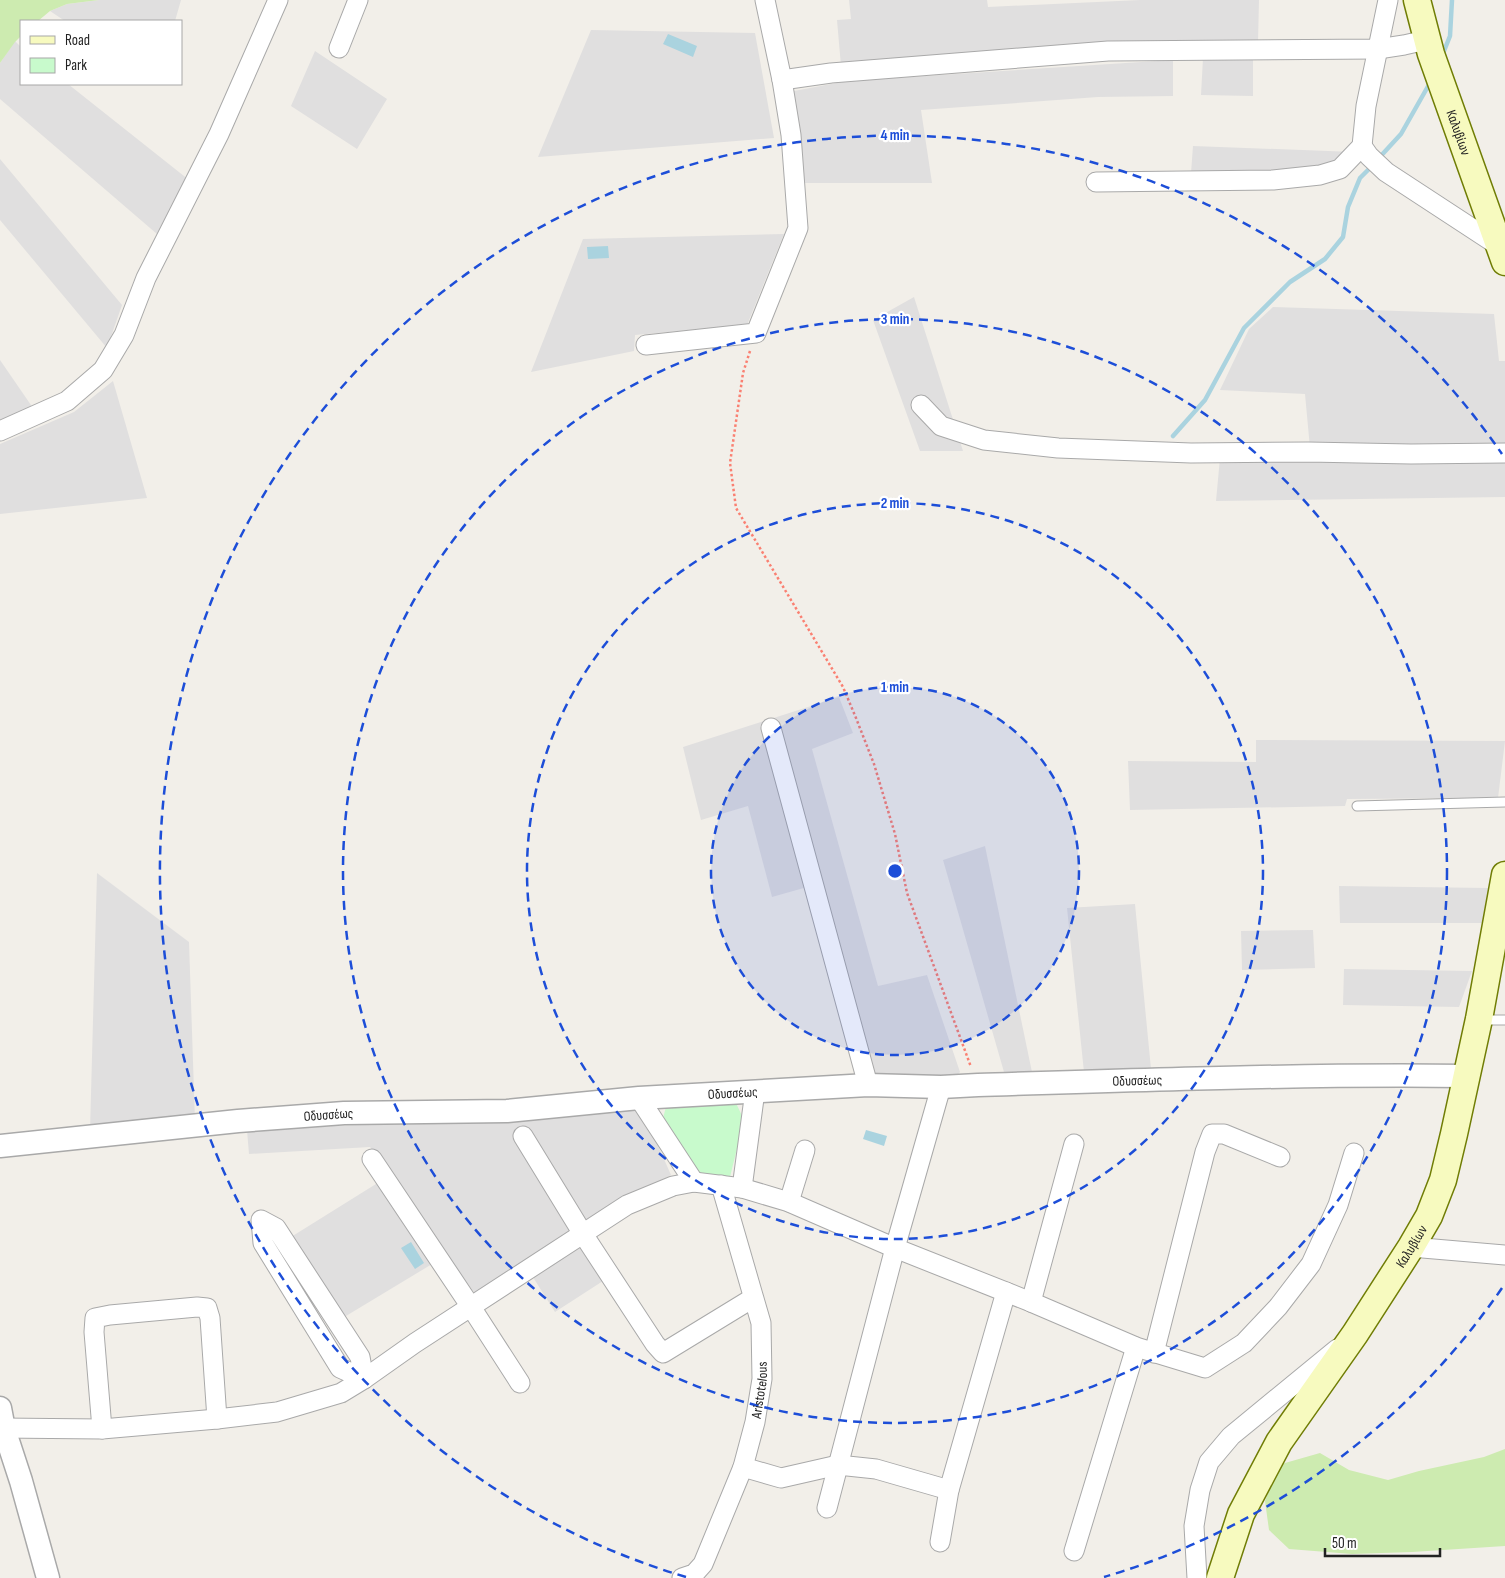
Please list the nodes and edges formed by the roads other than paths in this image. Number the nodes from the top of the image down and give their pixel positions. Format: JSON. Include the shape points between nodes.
{"nodes":[{"id":1,"x":278,"y":0,"type":"edge"},
{"id":2,"x":358,"y":0,"type":"edge"},
{"id":3,"x":764,"y":0,"type":"edge"},
{"id":4,"x":1388,"y":0,"type":"edge"},
{"id":5,"x":1417,"y":0,"type":"edge"},
{"id":6,"x":1429,"y":47,"type":"junction"},
{"id":7,"x":339,"y":48,"type":"dead end"},
{"id":8,"x":1378,"y":49,"type":"junction"},
{"id":9,"x":782,"y":80,"type":"junction"},
{"id":10,"x":1366,"y":151,"type":"junction"},
{"id":11,"x":1096,"y":182,"type":"dead end"},
{"id":12,"x":1502,"y":254,"type":"edge"},
{"id":13,"x":646,"y":344,"type":"dead end"},
{"id":14,"x":921,"y":405,"type":"dead end"},
{"id":15,"x":0,"y":431,"type":"edge"},
{"id":16,"x":1505,"y":453,"type":"edge"},
{"id":17,"x":771,"y":728,"type":"dead end"},
{"id":18,"x":1505,"y":802,"type":"edge"},
{"id":19,"x":1358,"y":806,"type":"dead end"},
{"id":20,"x":1505,"y":875,"type":"edge"},
{"id":21,"x":1479,"y":1020,"type":"junction"},
{"id":22,"x":1505,"y":1020,"type":"edge"},
{"id":23,"x":1467,"y":1076,"type":"junction"},
{"id":24,"x":868,"y":1085,"type":"junction"},
{"id":25,"x":941,"y":1087,"type":"junction"},
{"id":26,"x":755,"y":1091,"type":"junction"},
{"id":27,"x":639,"y":1098,"type":"junction"},
{"id":28,"x":523,"y":1136,"type":"dead end"},
{"id":29,"x":1074,"y":1144,"type":"dead end"},
{"id":30,"x":0,"y":1146,"type":"edge"},
{"id":31,"x":806,"y":1150,"type":"dead end"},
{"id":32,"x":1354,"y":1153,"type":"dead end"},
{"id":33,"x":1280,"y":1157,"type":"dead end"},
{"id":34,"x":372,"y":1159,"type":"dead end"},
{"id":35,"x":694,"y":1182,"type":"junction"},
{"id":36,"x":721,"y":1185,"type":"junction"},
{"id":37,"x":742,"y":1188,"type":"junction"},
{"id":38,"x":789,"y":1202,"type":"junction"},
{"id":39,"x":583,"y":1234,"type":"junction"},
{"id":40,"x":1411,"y":1247,"type":"junction"},
{"id":41,"x":895,"y":1248,"type":"junction"},
{"id":42,"x":1505,"y":1255,"type":"edge"},
{"id":43,"x":1006,"y":1292,"type":"junction"},
{"id":44,"x":753,"y":1298,"type":"junction"},
{"id":45,"x":1031,"y":1302,"type":"junction"},
{"id":46,"x":471,"y":1307,"type":"junction"},
{"id":47,"x":1355,"y":1334,"type":"junction"},
{"id":48,"x":1136,"y":1346,"type":"junction"},
{"id":49,"x":1154,"y":1353,"type":"junction"},
{"id":50,"x":364,"y":1379,"type":"junction"},
{"id":51,"x":520,"y":1383,"type":"dead end"},
{"id":52,"x":217,"y":1419,"type":"junction"},
{"id":53,"x":1,"y":1422,"type":"edge"},
{"id":54,"x":102,"y":1429,"type":"junction"},
{"id":55,"x":838,"y":1465,"type":"junction"},
{"id":56,"x":743,"y":1467,"type":"junction"},
{"id":57,"x":949,"y":1490,"type":"junction"},
{"id":58,"x":827,"y":1508,"type":"dead end"},
{"id":59,"x":940,"y":1542,"type":"dead end"},
{"id":60,"x":1074,"y":1551,"type":"dead end"},
{"id":61,"x":48,"y":1578,"type":"edge"},
{"id":62,"x":682,"y":1578,"type":"edge"},
{"id":63,"x":1197,"y":1578,"type":"edge"},
{"id":64,"x":1220,"y":1578,"type":"edge"}],
"edges":[{"from":1,"to":15,"type":"street","via":[[220,134],[146,278],[124,335],[103,370],[67,401]]},
{"from":2,"to":7,"type":"street"},
{"from":3,"to":9,"type":"street"},
{"from":4,"to":8,"type":"street"},
{"from":5,"to":6,"type":"main road","name":"Καλυβίων"},
{"from":6,"to":8,"type":"street"},
{"from":6,"to":12,"type":"main road","name":"Καλυβίων"},
{"from":8,"to":9,"type":"street","via":[[1108,51],[831,73]]},
{"from":8,"to":10,"type":"street","via":[[1366,106]]},
{"from":9,"to":13,"type":"street","via":[[798,228],[756,333]]},
{"from":10,"to":11,"type":"street","via":[[1340,169],[1320,175],[1273,180]]},
{"from":10,"to":12,"type":"street","via":[[1386,172]]},
{"from":14,"to":16,"type":"street","via":[[941,426],[984,440],[1058,448],[1191,453]]},
{"from":17,"to":24,"type":"street"},
{"from":18,"to":19,"type":"lane"},
{"from":20,"to":21,"type":"main road","name":"Καλυβίων"},
{"from":21,"to":22,"type":"lane"},
{"from":21,"to":23,"type":"main road","name":"Καλυβίων"},
{"from":23,"to":25,"type":"street","name":"Οδυσσέως","via":[[1242,1077]]},
{"from":23,"to":40,"type":"main road","name":"Καλυβίων","via":[[1443,1180],[1429,1216]]},
{"from":24,"to":25,"type":"street","name":"Οδυσσέως"},
{"from":24,"to":26,"type":"street","name":"Οδυσσέως"},
{"from":25,"to":41,"type":"street"},
{"from":26,"to":27,"type":"street","name":"Οδυσσέως"},
{"from":26,"to":37,"type":"street"},
{"from":27,"to":30,"type":"street","name":"Οδυσσέως","via":[[507,1111],[344,1113]]},
{"from":27,"to":35,"type":"street"},
{"from":28,"to":39,"type":"street"},
{"from":29,"to":45,"type":"street"},
{"from":31,"to":38,"type":"street"},
{"from":32,"to":49,"type":"street","via":[[1338,1205],[1311,1264],[1278,1308],[1244,1343],[1204,1368]]},
{"from":33,"to":49,"type":"street","via":[[1224,1134],[1212,1134]]},
{"from":34,"to":46,"type":"street"},
{"from":35,"to":36,"type":"street"},
{"from":35,"to":39,"type":"street","via":[[673,1186],[627,1204]]},
{"from":36,"to":37,"type":"street"},
{"from":36,"to":44,"type":"street","name":"Aristotelous"},
{"from":37,"to":38,"type":"street"},
{"from":38,"to":41,"type":"street"},
{"from":39,"to":44,"type":"street","via":[[663,1353]]},
{"from":39,"to":46,"type":"street"},
{"from":40,"to":42,"type":"street"},
{"from":40,"to":47,"type":"main road","name":"Καλυβίων"},
{"from":41,"to":43,"type":"street"},
{"from":41,"to":55,"type":"street"},
{"from":43,"to":45,"type":"street"},
{"from":43,"to":57,"type":"street"},
{"from":44,"to":56,"type":"street","name":"Aristotelous","via":[[761,1323],[762,1380]]},
{"from":45,"to":48,"type":"street"},
{"from":46,"to":50,"type":"street"},
{"from":46,"to":51,"type":"street"},
{"from":47,"to":63,"type":"street","via":[[1231,1436],[1209,1462],[1194,1526]]},
{"from":47,"to":64,"type":"main road","name":"Καλυβίων","via":[[1279,1442],[1241,1514]]},
{"from":48,"to":49,"type":"street"},
{"from":48,"to":60,"type":"street"},
{"from":50,"to":50,"type":"street","via":[[340,1368],[264,1243],[261,1220],[276,1228],[360,1357]]},
{"from":50,"to":52,"type":"street","via":[[341,1392],[276,1412]]},
{"from":52,"to":54,"type":"street"},
{"from":52,"to":54,"type":"street","via":[[210,1318],[208,1308],[196,1307],[94,1318]]},
{"from":53,"to":54,"type":"street"},
{"from":53,"to":61,"type":"street"},
{"from":55,"to":56,"type":"street","via":[[781,1478]]},
{"from":55,"to":57,"type":"street","via":[[876,1469]]},
{"from":55,"to":58,"type":"street"},
{"from":56,"to":62,"type":"street","name":"Aristotelous","via":[[703,1564],[694,1574]]},
{"from":57,"to":59,"type":"street"}]}
